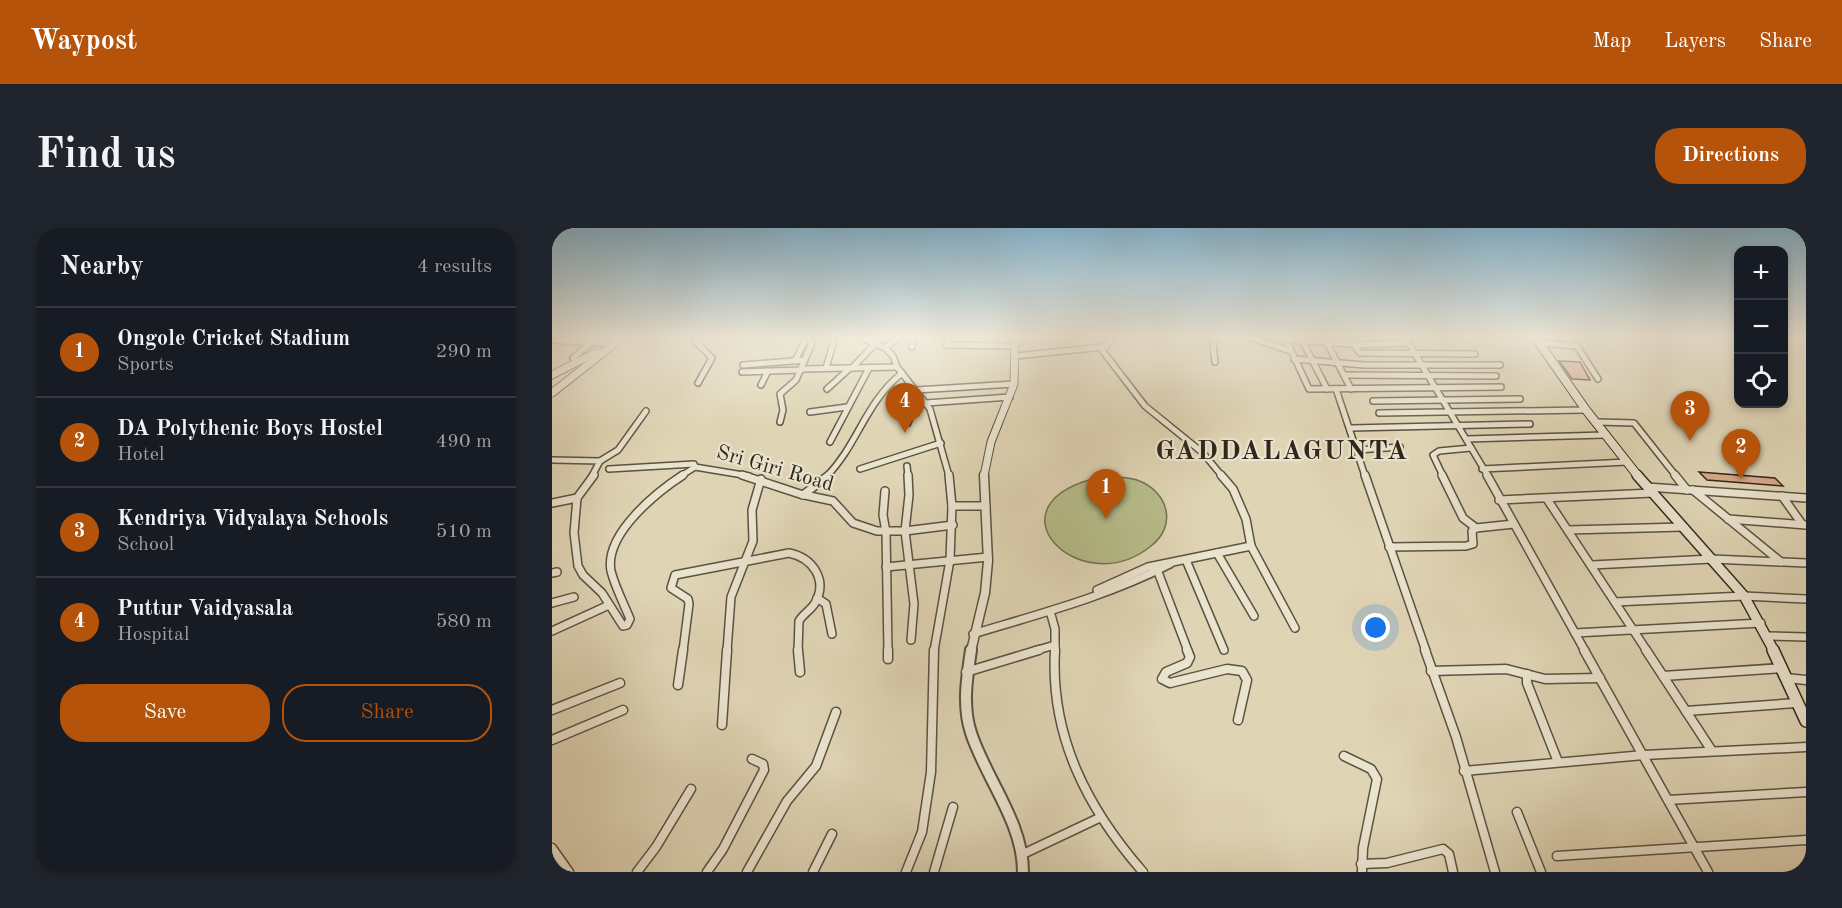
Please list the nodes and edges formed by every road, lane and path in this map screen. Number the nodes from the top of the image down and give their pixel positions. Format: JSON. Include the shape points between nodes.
{"nodes":[{"id":1,"x":568,"y":367,"type":"edge"},
{"id":2,"x":585,"y":367,"type":"edge"},
{"id":3,"x":707,"y":367,"type":"edge"},
{"id":4,"x":898,"y":367,"type":"edge"},
{"id":5,"x":1014,"y":367,"type":"edge"},
{"id":6,"x":1114,"y":367,"type":"edge"},
{"id":7,"x":1298,"y":367,"type":"edge"},
{"id":8,"x":1317,"y":367,"type":"edge"},
{"id":9,"x":1339,"y":367,"type":"edge"},
{"id":10,"x":1424,"y":367,"type":"edge"},
{"id":11,"x":1556,"y":367,"type":"edge"},
{"id":12,"x":1590,"y":367,"type":"edge"},
{"id":13,"x":826,"y":368,"type":"joint"},
{"id":14,"x":869,"y":368,"type":"junction"},
{"id":15,"x":802,"y":369,"type":"junction"},
{"id":16,"x":850,"y":369,"type":"junction"},
{"id":17,"x":768,"y":370,"type":"junction"},
{"id":18,"x":899,"y":370,"type":"junction"},
{"id":19,"x":742,"y":372,"type":"dead end"},
{"id":20,"x":552,"y":375,"type":"edge"},
{"id":21,"x":1345,"y":375,"type":"junction"},
{"id":22,"x":1429,"y":375,"type":"junction"},
{"id":23,"x":1496,"y":376,"type":"dead end"},
{"id":24,"x":1598,"y":379,"type":"dead end"},
{"id":25,"x":698,"y":383,"type":"dead end"},
{"id":26,"x":1014,"y":384,"type":"junction"},
{"id":27,"x":761,"y":385,"type":"dead end"},
{"id":28,"x":1435,"y":387,"type":"junction"},
{"id":29,"x":1501,"y":387,"type":"dead end"},
{"id":30,"x":827,"y":389,"type":"dead end"},
{"id":31,"x":1332,"y":389,"type":"junction"},
{"id":32,"x":1352,"y":389,"type":"junction"},
{"id":33,"x":917,"y":391,"type":"junction"},
{"id":34,"x":552,"y":393,"type":"edge"},
{"id":35,"x":1010,"y":397,"type":"junction"},
{"id":36,"x":1443,"y":399,"type":"junction"},
{"id":37,"x":1520,"y":399,"type":"dead end"},
{"id":38,"x":1373,"y":401,"type":"dead end"},
{"id":39,"x":926,"y":403,"type":"junction"},
{"id":40,"x":847,"y":407,"type":"junction"},
{"id":41,"x":1586,"y":410,"type":"junction"},
{"id":42,"x":646,"y":411,"type":"dead end"},
{"id":43,"x":1450,"y":411,"type":"junction"},
{"id":44,"x":810,"y":412,"type":"dead end"},
{"id":45,"x":1378,"y":413,"type":"dead end"},
{"id":46,"x":780,"y":422,"type":"dead end"},
{"id":47,"x":1596,"y":422,"type":"junction"},
{"id":48,"x":908,"y":423,"type":"dead end"},
{"id":49,"x":1530,"y":424,"type":"dead end"},
{"id":50,"x":1459,"y":425,"type":"junction"},
{"id":51,"x":1351,"y":428,"type":"junction"},
{"id":52,"x":1605,"y":435,"type":"junction"},
{"id":53,"x":1467,"y":439,"type":"junction"},
{"id":54,"x":830,"y":442,"type":"dead end"},
{"id":55,"x":941,"y":443,"type":"junction"},
{"id":56,"x":1400,"y":447,"type":"dead end"},
{"id":57,"x":1471,"y":448,"type":"junction"},
{"id":58,"x":1357,"y":450,"type":"junction"},
{"id":59,"x":552,"y":460,"type":"edge"},
{"id":60,"x":600,"y":461,"type":"junction"},
{"id":61,"x":1627,"y":462,"type":"junction"},
{"id":62,"x":907,"y":466,"type":"dead end"},
{"id":63,"x":695,"y":467,"type":"junction"},
{"id":64,"x":609,"y":469,"type":"dead end"},
{"id":65,"x":860,"y":469,"type":"dead end"},
{"id":66,"x":1482,"y":469,"type":"junction"},
{"id":67,"x":761,"y":479,"type":"junction"},
{"id":68,"x":1650,"y":490,"type":"junction"},
{"id":69,"x":1690,"y":490,"type":"junction"},
{"id":70,"x":885,"y":491,"type":"dead end"},
{"id":71,"x":803,"y":495,"type":"junction"},
{"id":72,"x":1782,"y":496,"type":"junction"},
{"id":73,"x":577,"y":498,"type":"junction"},
{"id":74,"x":1806,"y":498,"type":"edge"},
{"id":75,"x":1547,"y":499,"type":"junction"},
{"id":76,"x":1499,"y":500,"type":"junction"},
{"id":77,"x":552,"y":503,"type":"edge"},
{"id":78,"x":952,"y":506,"type":"junction"},
{"id":79,"x":986,"y":507,"type":"junction"},
{"id":80,"x":1728,"y":519,"type":"junction"},
{"id":81,"x":1514,"y":524,"type":"junction"},
{"id":82,"x":953,"y":525,"type":"junction"},
{"id":83,"x":1804,"y":525,"type":"edge"},
{"id":84,"x":1683,"y":527,"type":"junction"},
{"id":85,"x":1476,"y":528,"type":"junction"},
{"id":86,"x":1568,"y":530,"type":"junction"},
{"id":87,"x":906,"y":531,"type":"junction"},
{"id":88,"x":886,"y":532,"type":"junction"},
{"id":89,"x":1251,"y":546,"type":"junction"},
{"id":90,"x":1389,"y":547,"type":"junction"},
{"id":91,"x":1216,"y":553,"type":"junction"},
{"id":92,"x":988,"y":557,"type":"junction"},
{"id":93,"x":1712,"y":559,"type":"junction"},
{"id":94,"x":950,"y":560,"type":"junction"},
{"id":95,"x":1186,"y":560,"type":"junction"},
{"id":96,"x":745,"y":562,"type":"junction"},
{"id":97,"x":1781,"y":562,"type":"junction"},
{"id":98,"x":1806,"y":563,"type":"edge"},
{"id":99,"x":909,"y":564,"type":"junction"},
{"id":100,"x":1170,"y":564,"type":"junction"},
{"id":101,"x":1592,"y":565,"type":"junction"},
{"id":102,"x":886,"y":567,"type":"junction"},
{"id":103,"x":1158,"y":572,"type":"junction"},
{"id":104,"x":1090,"y":595,"type":"junction"},
{"id":105,"x":1744,"y":596,"type":"junction"},
{"id":106,"x":574,"y":597,"type":"dead end"},
{"id":107,"x":817,"y":598,"type":"junction"},
{"id":108,"x":1806,"y":599,"type":"edge"},
{"id":109,"x":1615,"y":602,"type":"junction"},
{"id":110,"x":552,"y":603,"type":"edge"},
{"id":111,"x":609,"y":605,"type":"junction"},
{"id":112,"x":1050,"y":611,"type":"junction"},
{"id":113,"x":1254,"y":616,"type":"dead end"},
{"id":114,"x":1761,"y":623,"type":"junction"},
{"id":115,"x":1295,"y":628,"type":"dead end"},
{"id":116,"x":1633,"y":630,"type":"junction"},
{"id":117,"x":552,"y":631,"type":"edge"},
{"id":118,"x":832,"y":633,"type":"dead end"},
{"id":119,"x":1575,"y":633,"type":"junction"},
{"id":120,"x":973,"y":634,"type":"junction"},
{"id":121,"x":1767,"y":636,"type":"junction"},
{"id":122,"x":1806,"y":637,"type":"edge"},
{"id":123,"x":911,"y":640,"type":"dead end"},
{"id":124,"x":1055,"y":645,"type":"junction"},
{"id":125,"x":1224,"y":650,"type":"dead end"},
{"id":126,"x":888,"y":659,"type":"dead end"},
{"id":127,"x":1431,"y":671,"type":"junction"},
{"id":128,"x":800,"y":672,"type":"dead end"},
{"id":129,"x":966,"y":672,"type":"junction"},
{"id":130,"x":1784,"y":673,"type":"junction"},
{"id":131,"x":1527,"y":674,"type":"junction"},
{"id":132,"x":1663,"y":676,"type":"junction"},
{"id":133,"x":1600,"y":678,"type":"junction"},
{"id":134,"x":1806,"y":680,"type":"edge"},
{"id":135,"x":620,"y":683,"type":"dead end"},
{"id":136,"x":678,"y":685,"type":"dead end"},
{"id":137,"x":1796,"y":703,"type":"junction"},
{"id":138,"x":552,"y":710,"type":"edge"},
{"id":139,"x":623,"y":710,"type":"dead end"},
{"id":140,"x":1686,"y":711,"type":"junction"},
{"id":141,"x":836,"y":712,"type":"dead end"},
{"id":142,"x":1238,"y":720,"type":"dead end"},
{"id":143,"x":1806,"y":721,"type":"edge"},
{"id":144,"x":722,"y":725,"type":"dead end"},
{"id":145,"x":552,"y":740,"type":"edge"},
{"id":146,"x":1806,"y":747,"type":"edge"},
{"id":147,"x":1712,"y":751,"type":"junction"},
{"id":148,"x":1644,"y":755,"type":"junction"},
{"id":149,"x":1344,"y":756,"type":"dead end"},
{"id":150,"x":752,"y":759,"type":"dead end"},
{"id":151,"x":1557,"y":762,"type":"junction"},
{"id":152,"x":1464,"y":771,"type":"junction"},
{"id":153,"x":691,"y":789,"type":"dead end"},
{"id":154,"x":1806,"y":792,"type":"edge"},
{"id":155,"x":1668,"y":800,"type":"junction"},
{"id":156,"x":953,"y":807,"type":"dead end"},
{"id":157,"x":1517,"y":812,"type":"dead end"},
{"id":158,"x":1099,"y":818,"type":"junction"},
{"id":159,"x":832,"y":834,"type":"dead end"},
{"id":160,"x":1806,"y":840,"type":"edge"},
{"id":161,"x":1694,"y":846,"type":"junction"},
{"id":162,"x":552,"y":848,"type":"edge"},
{"id":163,"x":1023,"y":854,"type":"junction"},
{"id":164,"x":1557,"y":856,"type":"dead end"},
{"id":165,"x":1361,"y":868,"type":"edge"},
{"id":166,"x":569,"y":872,"type":"edge"},
{"id":167,"x":637,"y":872,"type":"edge"},
{"id":168,"x":707,"y":872,"type":"edge"},
{"id":169,"x":747,"y":872,"type":"edge"},
{"id":170,"x":813,"y":872,"type":"edge"},
{"id":171,"x":906,"y":872,"type":"edge"},
{"id":172,"x":934,"y":872,"type":"edge"},
{"id":173,"x":1023,"y":872,"type":"edge"},
{"id":174,"x":1143,"y":872,"type":"edge"},
{"id":175,"x":1454,"y":872,"type":"edge"},
{"id":176,"x":1495,"y":872,"type":"edge"},
{"id":177,"x":1541,"y":872,"type":"edge"},
{"id":178,"x":1708,"y":872,"type":"edge"}],
"edges":[{"from":1,"to":20,"type":"street"},
{"from":2,"to":34,"type":"street"},
{"from":3,"to":25,"type":"street"},
{"from":4,"to":18,"type":"street"},
{"from":5,"to":26,"type":"street"},
{"from":6,"to":89,"type":"street","via":[[1145,405],[1203,453],[1233,489],[1246,519]]},
{"from":7,"to":31,"type":"street","via":[[1309,389]]},
{"from":8,"to":31,"type":"street"},
{"from":9,"to":21,"type":"street"},
{"from":10,"to":22,"type":"street"},
{"from":11,"to":41,"type":"main road"},
{"from":12,"to":24,"type":"street"},
{"from":13,"to":15,"type":"street"},
{"from":13,"to":16,"type":"street"},
{"from":14,"to":16,"type":"street"},
{"from":14,"to":18,"type":"street"},
{"from":14,"to":40,"type":"street"},
{"from":15,"to":17,"type":"street"},
{"from":15,"to":46,"type":"street","via":[[792,385],[780,394]]},
{"from":16,"to":30,"type":"street"},
{"from":17,"to":19,"type":"street"},
{"from":17,"to":27,"type":"street"},
{"from":18,"to":33,"type":"street"},
{"from":18,"to":71,"type":"street","via":[[880,393],[835,468]]},
{"from":21,"to":22,"type":"street"},
{"from":21,"to":32,"type":"street"},
{"from":22,"to":23,"type":"street"},
{"from":22,"to":28,"type":"street"},
{"from":26,"to":33,"type":"street"},
{"from":26,"to":35,"type":"street"},
{"from":28,"to":29,"type":"street"},
{"from":28,"to":32,"type":"street"},
{"from":28,"to":36,"type":"street"},
{"from":31,"to":32,"type":"street"},
{"from":31,"to":51,"type":"street"},
{"from":33,"to":39,"type":"street"},
{"from":33,"to":48,"type":"street"},
{"from":35,"to":39,"type":"street"},
{"from":35,"to":79,"type":"street","via":[[991,442],[984,472]]},
{"from":36,"to":37,"type":"street"},
{"from":36,"to":38,"type":"street"},
{"from":36,"to":43,"type":"street"},
{"from":39,"to":55,"type":"street"},
{"from":40,"to":44,"type":"street"},
{"from":40,"to":54,"type":"street"},
{"from":41,"to":43,"type":"street"},
{"from":41,"to":47,"type":"main road"},
{"from":42,"to":60,"type":"street","via":[[618,450]]},
{"from":43,"to":45,"type":"street"},
{"from":43,"to":50,"type":"street"},
{"from":47,"to":52,"type":"main road"},
{"from":47,"to":69,"type":"street","via":[[1634,423]]},
{"from":49,"to":50,"type":"street"},
{"from":50,"to":51,"type":"street"},
{"from":50,"to":53,"type":"street"},
{"from":51,"to":58,"type":"street"},
{"from":52,"to":53,"type":"street"},
{"from":52,"to":61,"type":"main road"},
{"from":53,"to":57,"type":"street"},
{"from":55,"to":65,"type":"street"},
{"from":55,"to":78,"type":"street","via":[[949,471]]},
{"from":56,"to":58,"type":"street"},
{"from":57,"to":66,"type":"street"},
{"from":57,"to":85,"type":"street","via":[[1433,454],[1463,518]]},
{"from":58,"to":90,"type":"street"},
{"from":59,"to":60,"type":"street"},
{"from":60,"to":73,"type":"street"},
{"from":61,"to":66,"type":"street"},
{"from":61,"to":68,"type":"main road"},
{"from":62,"to":87,"type":"street"},
{"from":63,"to":64,"type":"street","via":[[694,464]]},
{"from":63,"to":67,"type":"street","name":"Sri Giri Road"},
{"from":63,"to":111,"type":"street","name":"Sri Giri Road","via":[[663,488],[632,516],[613,550],[610,564],[630,622],[620,625]]},
{"from":66,"to":76,"type":"street"},
{"from":67,"to":71,"type":"street","name":"Sri Giri Road"},
{"from":67,"to":96,"type":"street","via":[[752,510],[753,541]]},
{"from":68,"to":69,"type":"street"},
{"from":68,"to":75,"type":"street"},
{"from":68,"to":84,"type":"main road"},
{"from":69,"to":72,"type":"street"},
{"from":69,"to":80,"type":"street"},
{"from":70,"to":88,"type":"street"},
{"from":71,"to":88,"type":"street","name":"Sri Giri Road","via":[[832,501],[853,523]]},
{"from":72,"to":74,"type":"street"},
{"from":72,"to":83,"type":"street"},
{"from":73,"to":77,"type":"street"},
{"from":73,"to":111,"type":"street","name":"Sri Giri Road","via":[[574,533],[578,566]]},
{"from":75,"to":76,"type":"street"},
{"from":75,"to":86,"type":"street"},
{"from":76,"to":81,"type":"street"},
{"from":78,"to":79,"type":"street"},
{"from":78,"to":82,"type":"street"},
{"from":79,"to":92,"type":"street"},
{"from":80,"to":83,"type":"street"},
{"from":80,"to":97,"type":"street"},
{"from":81,"to":85,"type":"street"},
{"from":81,"to":119,"type":"street"},
{"from":82,"to":87,"type":"street","name":"Sri Giri Road"},
{"from":82,"to":94,"type":"street"},
{"from":84,"to":86,"type":"street"},
{"from":84,"to":93,"type":"main road"},
{"from":85,"to":90,"type":"street","via":[[1472,531],[1473,544],[1467,546]]},
{"from":86,"to":101,"type":"street"},
{"from":87,"to":88,"type":"street","name":"Sri Giri Road"},
{"from":87,"to":99,"type":"street"},
{"from":88,"to":102,"type":"street"},
{"from":89,"to":91,"type":"street"},
{"from":89,"to":115,"type":"street"},
{"from":90,"to":127,"type":"street"},
{"from":91,"to":95,"type":"street"},
{"from":91,"to":113,"type":"street"},
{"from":92,"to":94,"type":"street"},
{"from":92,"to":120,"type":"street","via":[[985,593]]},
{"from":93,"to":97,"type":"street"},
{"from":93,"to":101,"type":"street"},
{"from":93,"to":105,"type":"main road"},
{"from":94,"to":99,"type":"street"},
{"from":94,"to":171,"type":"street","via":[[934,638],[929,782],[922,832]]},
{"from":95,"to":100,"type":"street"},
{"from":95,"to":125,"type":"street"},
{"from":96,"to":107,"type":"street","via":[[789,554],[804,557],[816,567]]},
{"from":96,"to":136,"type":"street","via":[[683,572],[672,580],[671,588],[688,599],[689,604]]},
{"from":96,"to":144,"type":"street","via":[[731,597]]},
{"from":97,"to":98,"type":"street"},
{"from":99,"to":102,"type":"street"},
{"from":99,"to":123,"type":"street","via":[[914,604]]},
{"from":100,"to":103,"type":"street"},
{"from":100,"to":104,"type":"street","via":[[1139,569]]},
{"from":101,"to":109,"type":"street"},
{"from":102,"to":126,"type":"street"},
{"from":103,"to":104,"type":"street"},
{"from":103,"to":142,"type":"street","via":[[1190,657],[1187,663],[1166,672],[1162,679],[1170,683],[1227,669],[1242,671],[1247,680]]},
{"from":104,"to":112,"type":"street"},
{"from":105,"to":108,"type":"street"},
{"from":105,"to":109,"type":"street"},
{"from":105,"to":114,"type":"main road"},
{"from":106,"to":110,"type":"street"},
{"from":107,"to":118,"type":"street","via":[[826,604]]},
{"from":107,"to":128,"type":"street","via":[[798,623]]},
{"from":109,"to":116,"type":"street"},
{"from":111,"to":117,"type":"street"},
{"from":112,"to":120,"type":"street"},
{"from":112,"to":124,"type":"street","via":[[1056,628]]},
{"from":114,"to":116,"type":"street"},
{"from":114,"to":121,"type":"main road"},
{"from":116,"to":119,"type":"street"},
{"from":116,"to":132,"type":"street"},
{"from":119,"to":133,"type":"street"},
{"from":120,"to":129,"type":"street"},
{"from":121,"to":122,"type":"street"},
{"from":121,"to":130,"type":"main road"},
{"from":124,"to":129,"type":"street"},
{"from":124,"to":158,"type":"street","via":[[1055,697],[1064,739],[1075,775]]},
{"from":127,"to":131,"type":"street","via":[[1506,669]]},
{"from":127,"to":152,"type":"street","via":[[1456,737]]},
{"from":129,"to":163,"type":"street","via":[[966,720]]},
{"from":130,"to":132,"type":"street"},
{"from":130,"to":134,"type":"street"},
{"from":130,"to":137,"type":"main road"},
{"from":131,"to":133,"type":"street","via":[[1551,679]]},
{"from":131,"to":151,"type":"street"},
{"from":132,"to":140,"type":"street"},
{"from":133,"to":148,"type":"street"},
{"from":135,"to":138,"type":"street"},
{"from":137,"to":140,"type":"street"},
{"from":137,"to":143,"type":"main road"},
{"from":139,"to":145,"type":"street"},
{"from":140,"to":147,"type":"street"},
{"from":141,"to":169,"type":"street","via":[[816,766],[787,801]]},
{"from":146,"to":147,"type":"street"},
{"from":147,"to":148,"type":"street"},
{"from":148,"to":151,"type":"street"},
{"from":148,"to":155,"type":"street"},
{"from":149,"to":165,"type":"street","via":[[1371,769],[1377,779]]},
{"from":150,"to":168,"type":"street","via":[[763,764],[764,770]]},
{"from":151,"to":152,"type":"street"},
{"from":152,"to":176,"type":"street"},
{"from":153,"to":167,"type":"street"},
{"from":154,"to":155,"type":"street"},
{"from":155,"to":161,"type":"street"},
{"from":156,"to":172,"type":"street"},
{"from":157,"to":177,"type":"street"},
{"from":158,"to":163,"type":"street"},
{"from":158,"to":174,"type":"street"},
{"from":159,"to":170,"type":"street"},
{"from":160,"to":161,"type":"street"},
{"from":161,"to":164,"type":"street"},
{"from":161,"to":178,"type":"street"},
{"from":162,"to":166,"type":"street"},
{"from":163,"to":173,"type":"street"},
{"from":165,"to":175,"type":"street","via":[[1443,849],[1449,854]]}]}
